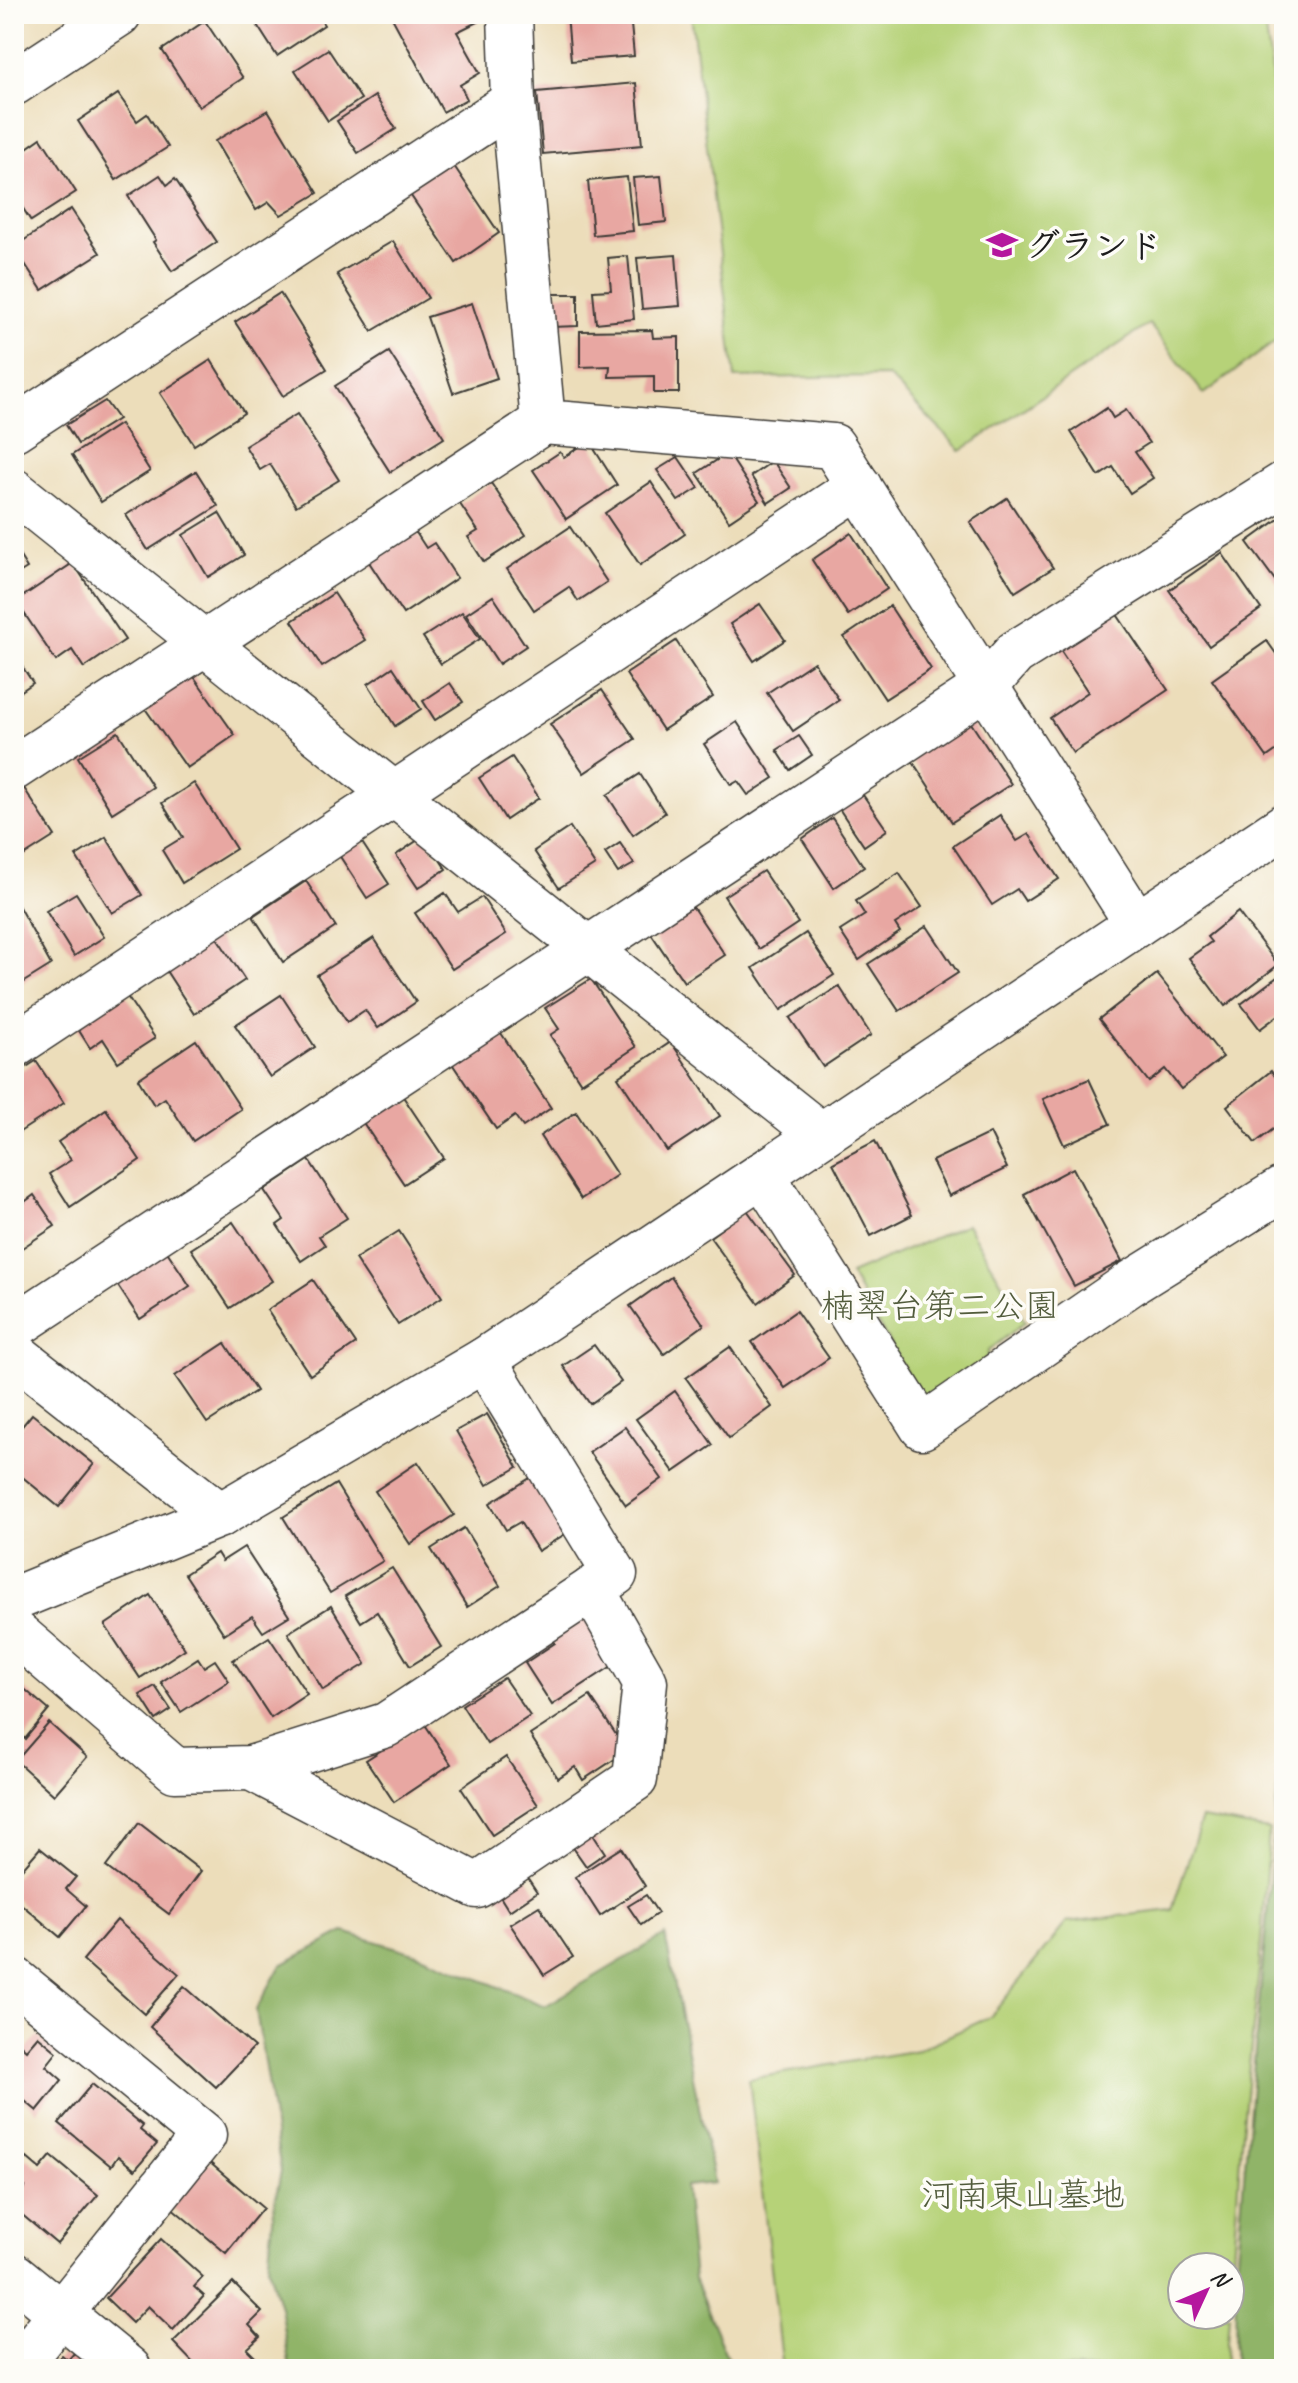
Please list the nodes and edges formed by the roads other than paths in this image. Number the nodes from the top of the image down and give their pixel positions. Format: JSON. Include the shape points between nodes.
{"nodes":[{"id":1,"x":119,"y":14,"type":"edge"},
{"id":2,"x":510,"y":14,"type":"edge"},
{"id":3,"x":14,"y":83,"type":"edge"},
{"id":4,"x":513,"y":102,"type":"junction"},
{"id":5,"x":543,"y":422,"type":"junction"},
{"id":6,"x":14,"y":429,"type":"edge"},
{"id":7,"x":1284,"y":484,"type":"edge"},
{"id":8,"x":859,"y":486,"type":"junction"},
{"id":9,"x":14,"y":491,"type":"edge"},
{"id":10,"x":204,"y":643,"type":"junction"},
{"id":11,"x":985,"y":687,"type":"junction"},
{"id":12,"x":14,"y":768,"type":"edge"},
{"id":13,"x":394,"y":795,"type":"junction"},
{"id":14,"x":1284,"y":826,"type":"edge"},
{"id":15,"x":1137,"y":924,"type":"junction"},
{"id":16,"x":588,"y":949,"type":"junction"},
{"id":17,"x":14,"y":1046,"type":"edge"},
{"id":18,"x":820,"y":1134,"type":"junction"},
{"id":19,"x":762,"y":1174,"type":"junction"},
{"id":20,"x":1284,"y":1188,"type":"edge"},
{"id":21,"x":14,"y":1327,"type":"edge"},
{"id":22,"x":14,"y":1353,"type":"edge"},
{"id":23,"x":484,"y":1360,"type":"junction"},
{"id":24,"x":220,"y":1515,"type":"junction"},
{"id":25,"x":592,"y":1589,"type":"junction"},
{"id":26,"x":14,"y":1599,"type":"edge"},
{"id":27,"x":14,"y":1631,"type":"edge"},
{"id":28,"x":251,"y":1768,"type":"junction"},
{"id":29,"x":14,"y":1979,"type":"edge"},
{"id":30,"x":14,"y":2275,"type":"edge"},
{"id":31,"x":62,"y":2314,"type":"junction"},
{"id":32,"x":16,"y":2369,"type":"edge"},
{"id":33,"x":129,"y":2369,"type":"edge"}],
"edges":[{"from":1,"to":3,"type":"street"},
{"from":2,"to":4,"type":"street"},
{"from":4,"to":5,"type":"street"},
{"from":4,"to":6,"type":"street"},
{"from":5,"to":8,"type":"street","via":[[833,446]]},
{"from":5,"to":10,"type":"street"},
{"from":7,"to":11,"type":"street","via":[[1015,653]]},
{"from":8,"to":11,"type":"street"},
{"from":8,"to":13,"type":"street"},
{"from":9,"to":10,"type":"street"},
{"from":10,"to":12,"type":"street"},
{"from":10,"to":13,"type":"street"},
{"from":11,"to":15,"type":"street"},
{"from":11,"to":16,"type":"street"},
{"from":13,"to":16,"type":"street"},
{"from":13,"to":17,"type":"street"},
{"from":14,"to":15,"type":"street"},
{"from":15,"to":18,"type":"street"},
{"from":16,"to":18,"type":"street"},
{"from":16,"to":21,"type":"street"},
{"from":18,"to":19,"type":"street"},
{"from":19,"to":20,"type":"street","via":[[922,1427],[1130,1284]]},
{"from":19,"to":23,"type":"street"},
{"from":22,"to":24,"type":"street"},
{"from":23,"to":24,"type":"street"},
{"from":23,"to":25,"type":"street","via":[[615,1574]]},
{"from":24,"to":26,"type":"street"},
{"from":25,"to":28,"type":"street","via":[[386,1725]]},
{"from":25,"to":28,"type":"street","via":[[645,1682],[635,1779],[477,1886]]},
{"from":27,"to":28,"type":"street","via":[[175,1770]]},
{"from":29,"to":31,"type":"street","via":[[204,2135]]},
{"from":30,"to":31,"type":"street"},
{"from":31,"to":32,"type":"street"},
{"from":31,"to":33,"type":"street"}]}
